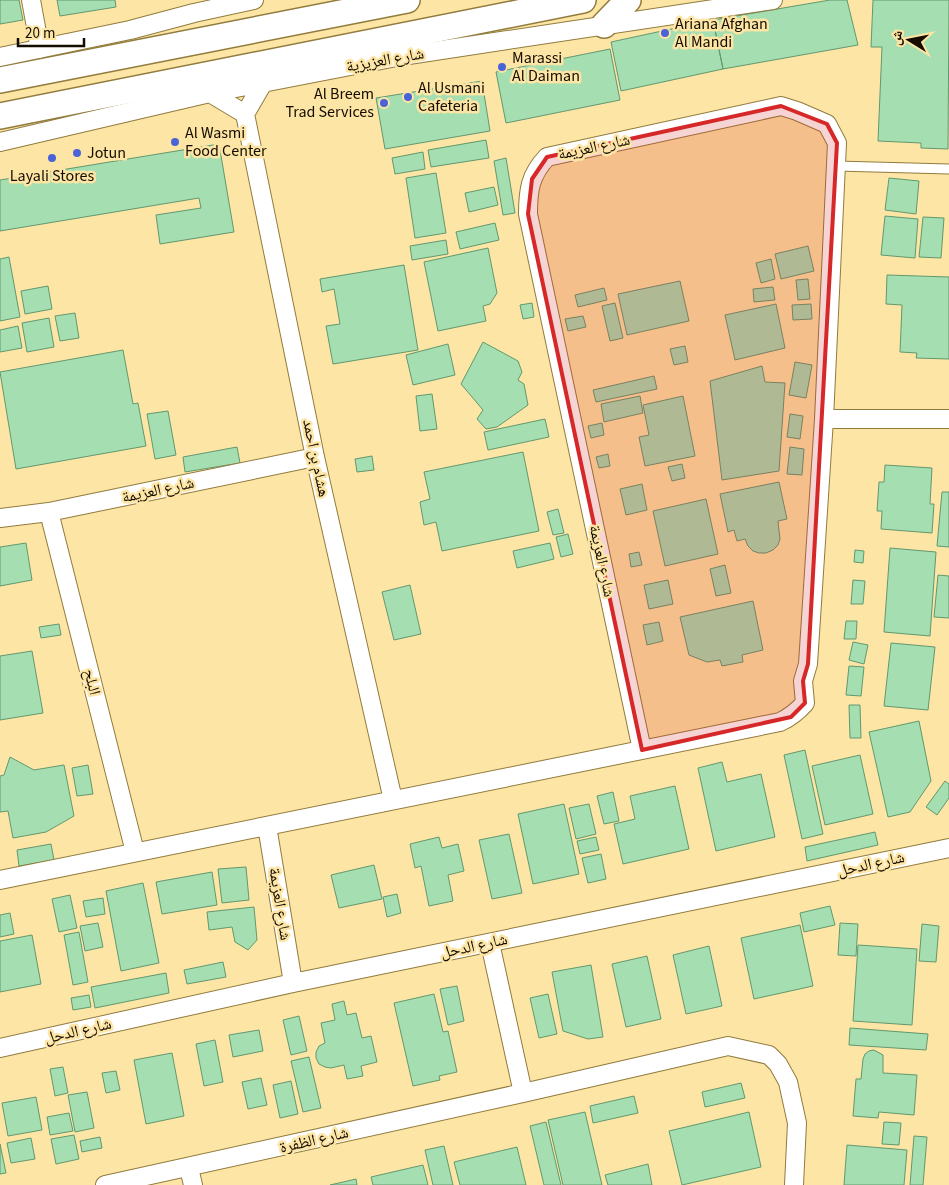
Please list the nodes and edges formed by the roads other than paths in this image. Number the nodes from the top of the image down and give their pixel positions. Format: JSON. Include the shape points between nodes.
{"nodes":[{"id":1,"x":31,"y":0,"type":"edge"},
{"id":2,"x":254,"y":0,"type":"edge"},
{"id":3,"x":407,"y":0,"type":"edge"},
{"id":4,"x":582,"y":0,"type":"edge"},
{"id":5,"x":628,"y":0,"type":"edge"},
{"id":6,"x":773,"y":0,"type":"edge"},
{"id":7,"x":604,"y":25,"type":"junction"},
{"id":8,"x":40,"y":49,"type":"junction"},
{"id":9,"x":0,"y":57,"type":"edge"},
{"id":10,"x":0,"y":80,"type":"edge"},
{"id":11,"x":263,"y":83,"type":"junction"},
{"id":12,"x":210,"y":93,"type":"junction"},
{"id":13,"x":245,"y":114,"type":"junction"},
{"id":14,"x":0,"y":116,"type":"edge"},
{"id":15,"x":0,"y":142,"type":"edge"},
{"id":16,"x":836,"y":166,"type":"junction"},
{"id":17,"x":949,"y":169,"type":"edge"},
{"id":18,"x":824,"y":419,"type":"junction"},
{"id":19,"x":949,"y":419,"type":"edge"},
{"id":20,"x":315,"y":457,"type":"junction"},
{"id":21,"x":49,"y":512,"type":"junction"},
{"id":22,"x":0,"y":518,"type":"edge"},
{"id":23,"x":642,"y":750,"type":"junction"},
{"id":24,"x":393,"y":800,"type":"junction"},
{"id":25,"x":267,"y":826,"type":"junction"},
{"id":26,"x":949,"y":848,"type":"edge"},
{"id":27,"x":135,"y":852,"type":"junction"},
{"id":28,"x":0,"y":880,"type":"edge"},
{"id":29,"x":490,"y":943,"type":"junction"},
{"id":30,"x":293,"y":983,"type":"junction"},
{"id":31,"x":0,"y":1048,"type":"edge"},
{"id":32,"x":523,"y":1093,"type":"junction"},
{"id":33,"x":189,"y":1168,"type":"junction"},
{"id":34,"x":105,"y":1185,"type":"edge"},
{"id":35,"x":192,"y":1185,"type":"edge"},
{"id":36,"x":794,"y":1185,"type":"edge"}],
"edges":[{"from":1,"to":8,"type":"street"},
{"from":2,"to":8,"type":"street"},
{"from":3,"to":10,"type":"main road"},
{"from":4,"to":14,"type":"main road","name":"شارع العزيزية"},
{"from":5,"to":7,"type":"main road"},
{"from":6,"to":7,"type":"street","name":"شارع العزيزية"},
{"from":7,"to":11,"type":"street","name":"شارع العزيزية","via":[[402,56]]},
{"from":8,"to":9,"type":"street"},
{"from":11,"to":12,"type":"street","name":"شارع العزيزية"},
{"from":11,"to":13,"type":"street"},
{"from":12,"to":13,"type":"street"},
{"from":12,"to":15,"type":"street","name":"شارع العزيزية"},
{"from":13,"to":20,"type":"street","name":"هشام بن احمد"},
{"from":16,"to":17,"type":"lane"},
{"from":16,"to":18,"type":"street","name":"شارع العزيمة"},
{"from":16,"to":23,"type":"street","name":"شارع العزيمة","via":[[837,143],[827,124],[781,106],[547,158],[536,168],[532,179],[528,214]]},
{"from":18,"to":19,"type":"street"},
{"from":18,"to":23,"type":"street","name":"شارع العزيمة","via":[[808,664],[803,681],[805,703],[791,717],[780,722]]},
{"from":20,"to":21,"type":"street","name":"شارع العزيمة"},
{"from":20,"to":24,"type":"street","name":"هشام بن احمد"},
{"from":21,"to":22,"type":"street","name":"شارع العزيمة"},
{"from":21,"to":27,"type":"street","name":"البلح"},
{"from":23,"to":24,"type":"street","name":"شارع العزيمة"},
{"from":24,"to":25,"type":"street","name":"شارع العزيمة"},
{"from":25,"to":27,"type":"street","name":"شارع العزيمة"},
{"from":25,"to":30,"type":"street","name":"شارع العزيمة"},
{"from":26,"to":29,"type":"street","name":"شارع الدحل"},
{"from":27,"to":28,"type":"street","name":"شارع العزيمة"},
{"from":29,"to":30,"type":"street","name":"شارع الدحل"},
{"from":29,"to":32,"type":"street"},
{"from":30,"to":31,"type":"street","name":"شارع الدحل"},
{"from":32,"to":33,"type":"street","name":"شارع الظفرة"},
{"from":32,"to":36,"type":"street","name":"شارع الظفرة","via":[[728,1046],[769,1055],[788,1082],[797,1123]]},
{"from":33,"to":34,"type":"street","name":"شارع الظفرة"},
{"from":33,"to":35,"type":"street"}]}
